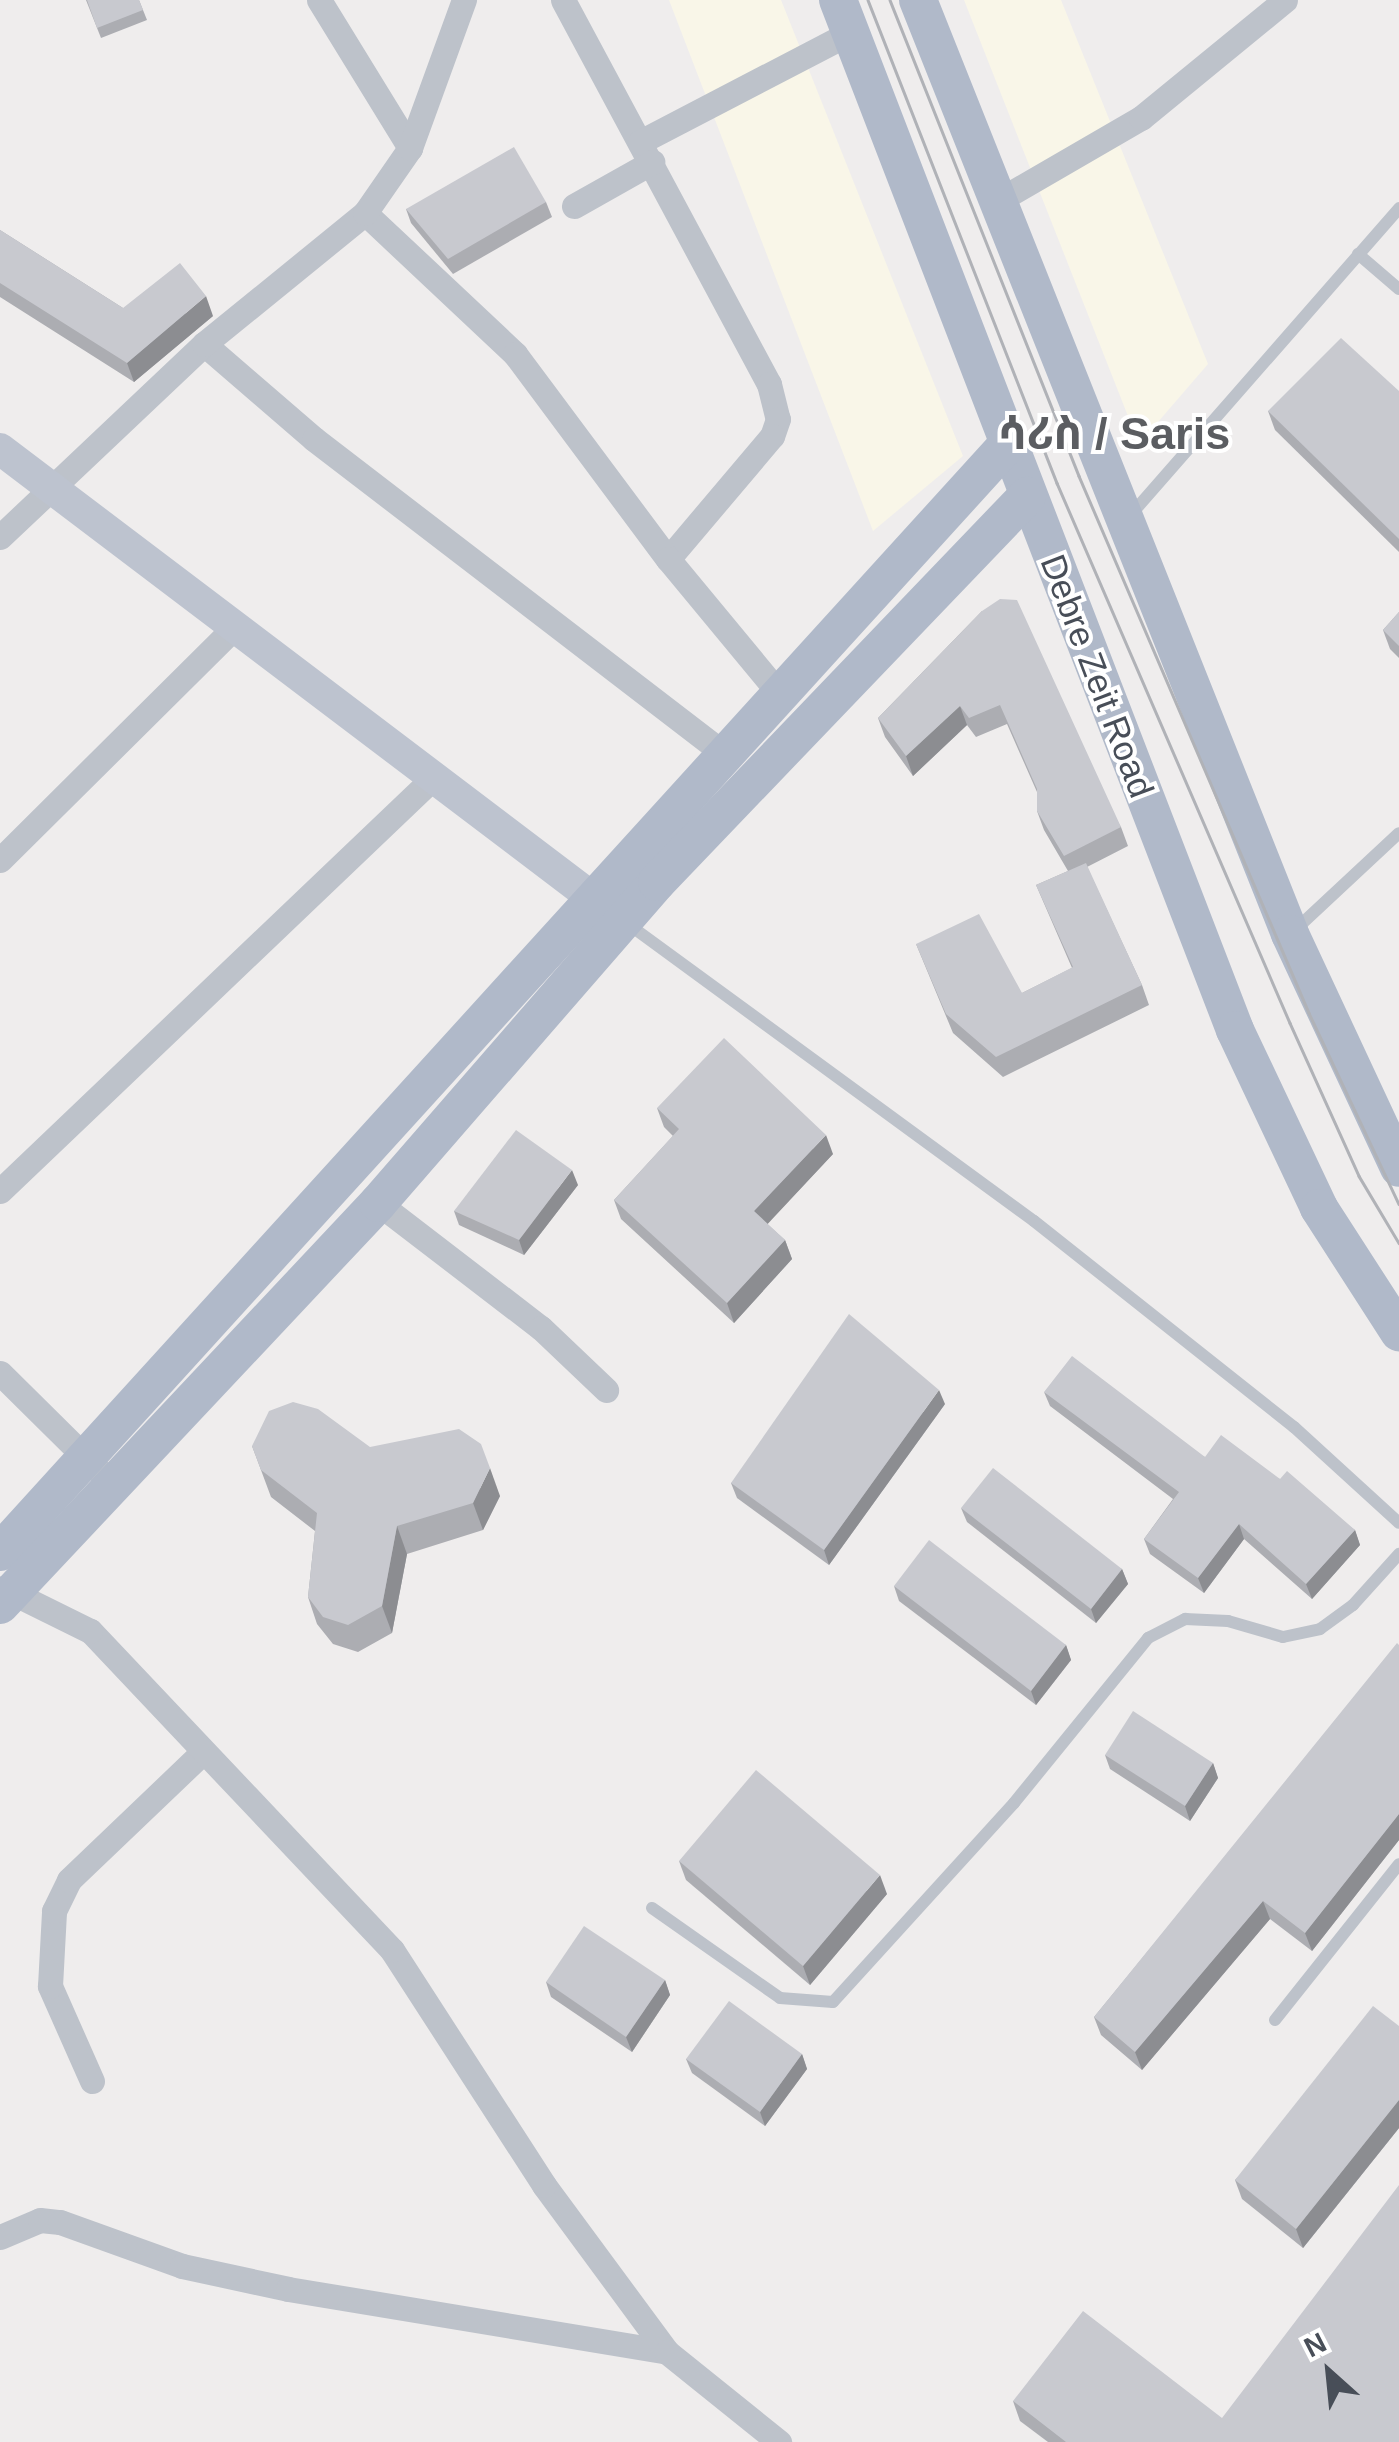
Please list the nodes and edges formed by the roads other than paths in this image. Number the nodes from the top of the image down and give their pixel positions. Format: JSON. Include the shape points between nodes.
{"nodes":[{"id":1,"x":319,"y":0,"type":"edge"},
{"id":2,"x":464,"y":0,"type":"edge"},
{"id":3,"x":564,"y":0,"type":"edge"},
{"id":4,"x":918,"y":0,"type":"edge"},
{"id":5,"x":1285,"y":0,"type":"edge"},
{"id":6,"x":845,"y":16,"type":"edge"},
{"id":7,"x":410,"y":148,"type":"junction"},
{"id":8,"x":646,"y":152,"type":"junction"},
{"id":9,"x":1002,"y":199,"type":"junction"},
{"id":10,"x":574,"y":206,"type":"dead end"},
{"id":11,"x":1399,"y":208,"type":"edge"},
{"id":12,"x":366,"y":213,"type":"junction"},
{"id":13,"x":1358,"y":254,"type":"junction"},
{"id":14,"x":1399,"y":288,"type":"edge"},
{"id":15,"x":204,"y":344,"type":"junction"},
{"id":16,"x":1006,"y":446,"type":"junction"},
{"id":17,"x":0,"y":449,"type":"edge"},
{"id":18,"x":52,"y":489,"type":"junction"},
{"id":19,"x":1027,"y":496,"type":"junction"},
{"id":20,"x":1123,"y":524,"type":"junction"},
{"id":21,"x":0,"y":537,"type":"edge"},
{"id":22,"x":668,"y":559,"type":"junction"},
{"id":23,"x":232,"y":630,"type":"junction"},
{"id":24,"x":783,"y":698,"type":"junction"},
{"id":25,"x":727,"y":756,"type":"junction"},
{"id":26,"x":430,"y":781,"type":"junction"},
{"id":27,"x":1399,"y":832,"type":"edge"},
{"id":28,"x":0,"y":860,"type":"edge"},
{"id":29,"x":609,"y":911,"type":"junction"},
{"id":30,"x":1290,"y":934,"type":"junction"},
{"id":31,"x":1399,"y":1168,"type":"edge"},
{"id":32,"x":0,"y":1190,"type":"edge"},
{"id":33,"x":378,"y":1203,"type":"junction"},
{"id":34,"x":1399,"y":1332,"type":"edge"},
{"id":35,"x":0,"y":1374,"type":"edge"},
{"id":36,"x":606,"y":1390,"type":"dead end"},
{"id":37,"x":98,"y":1473,"type":"junction"},
{"id":38,"x":1399,"y":1524,"type":"edge"},
{"id":39,"x":0,"y":1552,"type":"edge"},
{"id":40,"x":1399,"y":1554,"type":"edge"},
{"id":41,"x":4,"y":1594,"type":"edge"},
{"id":42,"x":202,"y":1753,"type":"junction"},
{"id":43,"x":1399,"y":1864,"type":"edge"},
{"id":44,"x":652,"y":1908,"type":"dead end"},
{"id":45,"x":1275,"y":2020,"type":"dead end"},
{"id":46,"x":92,"y":2080,"type":"dead end"},
{"id":47,"x":0,"y":2237,"type":"edge"},
{"id":48,"x":667,"y":2352,"type":"junction"},
{"id":49,"x":779,"y":2442,"type":"edge"}],
"edges":[{"from":1,"to":7,"type":"street"},
{"from":2,"to":7,"type":"street"},
{"from":3,"to":8,"type":"street"},
{"from":4,"to":9,"type":"main road"},
{"from":5,"to":9,"type":"street","via":[[1141,118]]},
{"from":6,"to":8,"type":"street"},
{"from":6,"to":16,"type":"main road","name":"Debre Zeit Road"},
{"from":7,"to":12,"type":"street"},
{"from":8,"to":10,"type":"street"},
{"from":8,"to":22,"type":"street","via":[[769,384],[778,419],[772,436]]},
{"from":9,"to":20,"type":"main road"},
{"from":11,"to":13,"type":"lane"},
{"from":12,"to":15,"type":"street"},
{"from":12,"to":22,"type":"street","via":[[515,354]]},
{"from":13,"to":14,"type":"lane"},
{"from":13,"to":20,"type":"lane"},
{"from":15,"to":18,"type":"street"},
{"from":15,"to":25,"type":"street","via":[[314,440]]},
{"from":16,"to":19,"type":"main road","name":"Debre Zeit Road"},
{"from":16,"to":24,"type":"main road"},
{"from":17,"to":18,"type":"street"},
{"from":18,"to":21,"type":"street"},
{"from":18,"to":23,"type":"street"},
{"from":19,"to":29,"type":"main road"},
{"from":19,"to":34,"type":"main road","name":"Debre Zeit Road","via":[[1277,1127],[1338,1244]]},
{"from":20,"to":30,"type":"main road"},
{"from":22,"to":24,"type":"street"},
{"from":23,"to":26,"type":"street"},
{"from":23,"to":28,"type":"street"},
{"from":24,"to":25,"type":"main road"},
{"from":25,"to":29,"type":"main road"},
{"from":26,"to":29,"type":"street"},
{"from":26,"to":32,"type":"street"},
{"from":27,"to":30,"type":"lane"},
{"from":29,"to":33,"type":"main road"},
{"from":29,"to":37,"type":"main road"},
{"from":29,"to":38,"type":"lane","via":[[1034,1221],[1294,1427]]},
{"from":30,"to":31,"type":"main road"},
{"from":33,"to":36,"type":"street","via":[[541,1328]]},
{"from":33,"to":37,"type":"main road"},
{"from":35,"to":37,"type":"street"},
{"from":37,"to":39,"type":"main road"},
{"from":37,"to":41,"type":"main road"},
{"from":40,"to":44,"type":"lane","via":[[1353,1605],[1320,1629],[1283,1637],[1228,1620],[1185,1619],[1148,1638],[1014,1802],[833,2002],[810,2006],[780,1998]]},
{"from":41,"to":42,"type":"street","via":[[90,1631]]},
{"from":42,"to":46,"type":"street","via":[[69,1880],[54,1911],[50,1986]]},
{"from":42,"to":48,"type":"street","via":[[392,1950],[544,2185]]},
{"from":43,"to":45,"type":"lane"},
{"from":47,"to":48,"type":"street","via":[[40,2220],[60,2222],[182,2266],[270,2285]]},
{"from":48,"to":49,"type":"street"}]}
